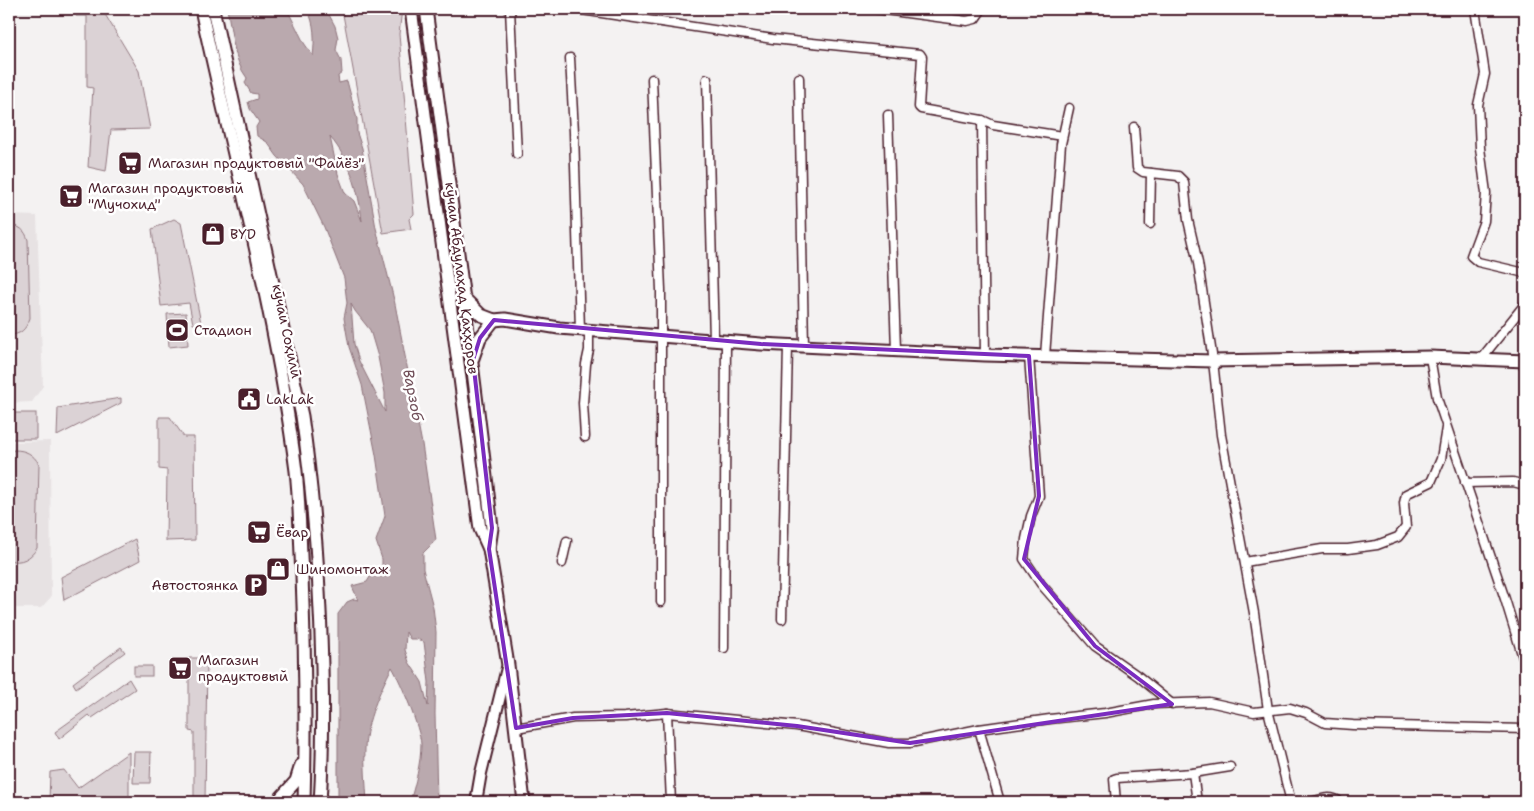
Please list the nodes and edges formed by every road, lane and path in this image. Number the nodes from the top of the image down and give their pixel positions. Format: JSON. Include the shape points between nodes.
{"nodes":[{"id":1,"x":200,"y":9,"type":"edge"},
{"id":2,"x":214,"y":9,"type":"edge"},
{"id":3,"x":410,"y":9,"type":"edge"},
{"id":4,"x":426,"y":9,"type":"edge"},
{"id":5,"x":510,"y":9,"type":"edge"},
{"id":6,"x":575,"y":9,"type":"edge"},
{"id":7,"x":877,"y":9,"type":"edge"},
{"id":8,"x":982,"y":9,"type":"edge"},
{"id":9,"x":1475,"y":9,"type":"edge"},
{"id":10,"x":570,"y":58,"type":"dead end"},
{"id":11,"x":799,"y":78,"type":"dead end"},
{"id":12,"x":652,"y":79,"type":"dead end"},
{"id":13,"x":707,"y":79,"type":"dead end"},
{"id":14,"x":1069,"y":108,"type":"dead end"},
{"id":15,"x":888,"y":115,"type":"dead end"},
{"id":16,"x":982,"y":120,"type":"junction"},
{"id":17,"x":1134,"y":127,"type":"dead end"},
{"id":18,"x":1062,"y":136,"type":"junction"},
{"id":19,"x":517,"y":154,"type":"dead end"},
{"id":20,"x":1151,"y":173,"type":"junction"},
{"id":21,"x":1150,"y":224,"type":"dead end"},
{"id":22,"x":1525,"y":273,"type":"edge"},
{"id":23,"x":463,"y":297,"type":"junction"},
{"id":24,"x":1525,"y":304,"type":"edge"},
{"id":25,"x":494,"y":320,"type":"junction"},
{"id":26,"x":584,"y":330,"type":"junction"},
{"id":27,"x":660,"y":336,"type":"junction"},
{"id":28,"x":714,"y":340,"type":"junction"},
{"id":29,"x":726,"y":342,"type":"junction"},
{"id":30,"x":788,"y":346,"type":"junction"},
{"id":31,"x":804,"y":346,"type":"junction"},
{"id":32,"x":896,"y":350,"type":"junction"},
{"id":33,"x":984,"y":355,"type":"junction"},
{"id":34,"x":1029,"y":356,"type":"junction"},
{"id":35,"x":1045,"y":356,"type":"junction"},
{"id":36,"x":1430,"y":357,"type":"junction"},
{"id":37,"x":473,"y":360,"type":"junction"},
{"id":38,"x":1480,"y":360,"type":"junction"},
{"id":39,"x":1213,"y":361,"type":"junction"},
{"id":40,"x":1525,"y":362,"type":"edge"},
{"id":41,"x":1446,"y":426,"type":"junction"},
{"id":42,"x":585,"y":437,"type":"dead end"},
{"id":43,"x":1465,"y":483,"type":"junction"},
{"id":44,"x":1525,"y":485,"type":"edge"},
{"id":45,"x":567,"y":541,"type":"dead end"},
{"id":46,"x":489,"y":549,"type":"junction"},
{"id":47,"x":1245,"y":562,"type":"junction"},
{"id":48,"x":562,"y":563,"type":"dead end"},
{"id":49,"x":661,"y":602,"type":"dead end"},
{"id":50,"x":321,"y":609,"type":"junction"},
{"id":51,"x":303,"y":610,"type":"junction"},
{"id":52,"x":782,"y":619,"type":"dead end"},
{"id":53,"x":724,"y":648,"type":"dead end"},
{"id":54,"x":1525,"y":664,"type":"edge"},
{"id":55,"x":508,"y":665,"type":"junction"},
{"id":56,"x":1172,"y":704,"type":"junction"},
{"id":57,"x":1268,"y":710,"type":"junction"},
{"id":58,"x":666,"y":713,"type":"junction"},
{"id":59,"x":516,"y":728,"type":"junction"},
{"id":60,"x":979,"y":729,"type":"junction"},
{"id":61,"x":1525,"y":729,"type":"edge"},
{"id":62,"x":305,"y":754,"type":"junction"},
{"id":63,"x":1230,"y":767,"type":"dead end"},
{"id":64,"x":1193,"y":773,"type":"junction"},
{"id":65,"x":278,"y":802,"type":"edge"},
{"id":66,"x":304,"y":802,"type":"edge"},
{"id":67,"x":320,"y":802,"type":"edge"},
{"id":68,"x":476,"y":802,"type":"edge"},
{"id":69,"x":524,"y":802,"type":"edge"},
{"id":70,"x":671,"y":802,"type":"edge"},
{"id":71,"x":1000,"y":802,"type":"edge"},
{"id":72,"x":1116,"y":802,"type":"edge"},
{"id":73,"x":1197,"y":802,"type":"edge"},
{"id":74,"x":1291,"y":802,"type":"edge"},
{"id":75,"x":1311,"y":802,"type":"edge"},
{"id":76,"x":1340,"y":802,"type":"edge"}],
"edges":[{"from":1,"to":51,"type":"main road","name":"кӯчаи Соҳилӣ","via":[[285,399],[296,474]]},
{"from":2,"to":50,"type":"main road","via":[[302,416],[312,483]]},
{"from":3,"to":46,"type":"main road","name":"кӯчаи Абдулаҳад Қаҳҳоров","via":[[480,529]]},
{"from":4,"to":23,"type":"main road","name":"кӯчаи Абдулаҳад Қаҳҳоров"},
{"from":5,"to":19,"type":"street"},
{"from":6,"to":16,"type":"street","via":[[772,40],[920,54],[920,108]]},
{"from":7,"to":8,"type":"street","via":[[967,21],[975,19]]},
{"from":9,"to":22,"type":"street","via":[[1485,74],[1478,105],[1486,193],[1484,222],[1471,256],[1478,262]]},
{"from":10,"to":26,"type":"street"},
{"from":11,"to":31,"type":"street"},
{"from":12,"to":27,"type":"street"},
{"from":13,"to":28,"type":"street"},
{"from":14,"to":18,"type":"street"},
{"from":15,"to":32,"type":"street"},
{"from":16,"to":18,"type":"street","via":[[993,126]]},
{"from":16,"to":33,"type":"street"},
{"from":17,"to":20,"type":"street","via":[[1137,168]]},
{"from":18,"to":35,"type":"street"},
{"from":20,"to":21,"type":"street"},
{"from":20,"to":39,"type":"street","via":[[1178,176],[1184,182]]},
{"from":23,"to":25,"type":"main road","via":[[481,316]]},
{"from":23,"to":37,"type":"main road","name":"кӯчаи Абдулаҳад Қаҳҳоров"},
{"from":24,"to":38,"type":"street"},
{"from":25,"to":26,"type":"main road"},
{"from":25,"to":37,"type":"main road","via":[[480,338]]},
{"from":26,"to":27,"type":"main road"},
{"from":26,"to":42,"type":"street","via":[[589,350],[583,402]]},
{"from":27,"to":28,"type":"main road"},
{"from":27,"to":49,"type":"street"},
{"from":28,"to":29,"type":"main road"},
{"from":29,"to":30,"type":"main road"},
{"from":29,"to":53,"type":"street"},
{"from":30,"to":31,"type":"main road"},
{"from":30,"to":52,"type":"street"},
{"from":31,"to":32,"type":"main road"},
{"from":32,"to":33,"type":"main road"},
{"from":33,"to":34,"type":"main road"},
{"from":34,"to":35,"type":"main road"},
{"from":34,"to":56,"type":"street","via":[[1039,496],[1026,539],[1024,559],[1040,584],[1095,646]]},
{"from":35,"to":39,"type":"main road"},
{"from":36,"to":38,"type":"main road"},
{"from":36,"to":39,"type":"main road"},
{"from":36,"to":41,"type":"street"},
{"from":37,"to":46,"type":"main road","name":"кӯчаи Абдулаҳад Қаҳҳоров","via":[[492,528]]},
{"from":38,"to":40,"type":"main road"},
{"from":39,"to":47,"type":"street","via":[[1222,436]]},
{"from":41,"to":43,"type":"street"},
{"from":41,"to":47,"type":"street","via":[[1440,459],[1431,482],[1406,494],[1406,527],[1398,538],[1377,545],[1322,549]]},
{"from":43,"to":44,"type":"street","via":[[1512,482]]},
{"from":43,"to":54,"type":"street"},
{"from":45,"to":48,"type":"street"},
{"from":46,"to":55,"type":"main road","name":"кӯчаи Абдулаҳад Қаҳҳоров"},
{"from":47,"to":57,"type":"street"},
{"from":50,"to":51,"type":"main road","via":[[311,604]]},
{"from":50,"to":67,"type":"main road","via":[[324,754]]},
{"from":51,"to":62,"type":"main road","name":"кӯчаи Соҳилӣ"},
{"from":55,"to":59,"type":"main road","name":"кӯчаи Абдулаҳад Қаҳҳоров"},
{"from":55,"to":68,"type":"street","name":"кӯчаи Абдулаҳад Қаҳҳоров"},
{"from":56,"to":57,"type":"street","via":[[1210,702],[1254,712]]},
{"from":56,"to":60,"type":"street"},
{"from":57,"to":61,"type":"street","via":[[1290,708],[1325,723]]},
{"from":57,"to":74,"type":"street"},
{"from":58,"to":59,"type":"street","via":[[573,718]]},
{"from":58,"to":60,"type":"street","via":[[797,726],[889,742],[910,742]]},
{"from":58,"to":70,"type":"street"},
{"from":59,"to":69,"type":"main road","name":"кӯчаи Абдулаҳад Қаҳҳоров"},
{"from":60,"to":71,"type":"street"},
{"from":62,"to":65,"type":"main road","via":[[296,781]]},
{"from":62,"to":66,"type":"main road","name":"кӯчаи Соҳилӣ"},
{"from":63,"to":64,"type":"street"},
{"from":64,"to":72,"type":"street","via":[[1114,779]]},
{"from":64,"to":73,"type":"street"},
{"from":75,"to":76,"type":"street","via":[[1329,798]]}]}
